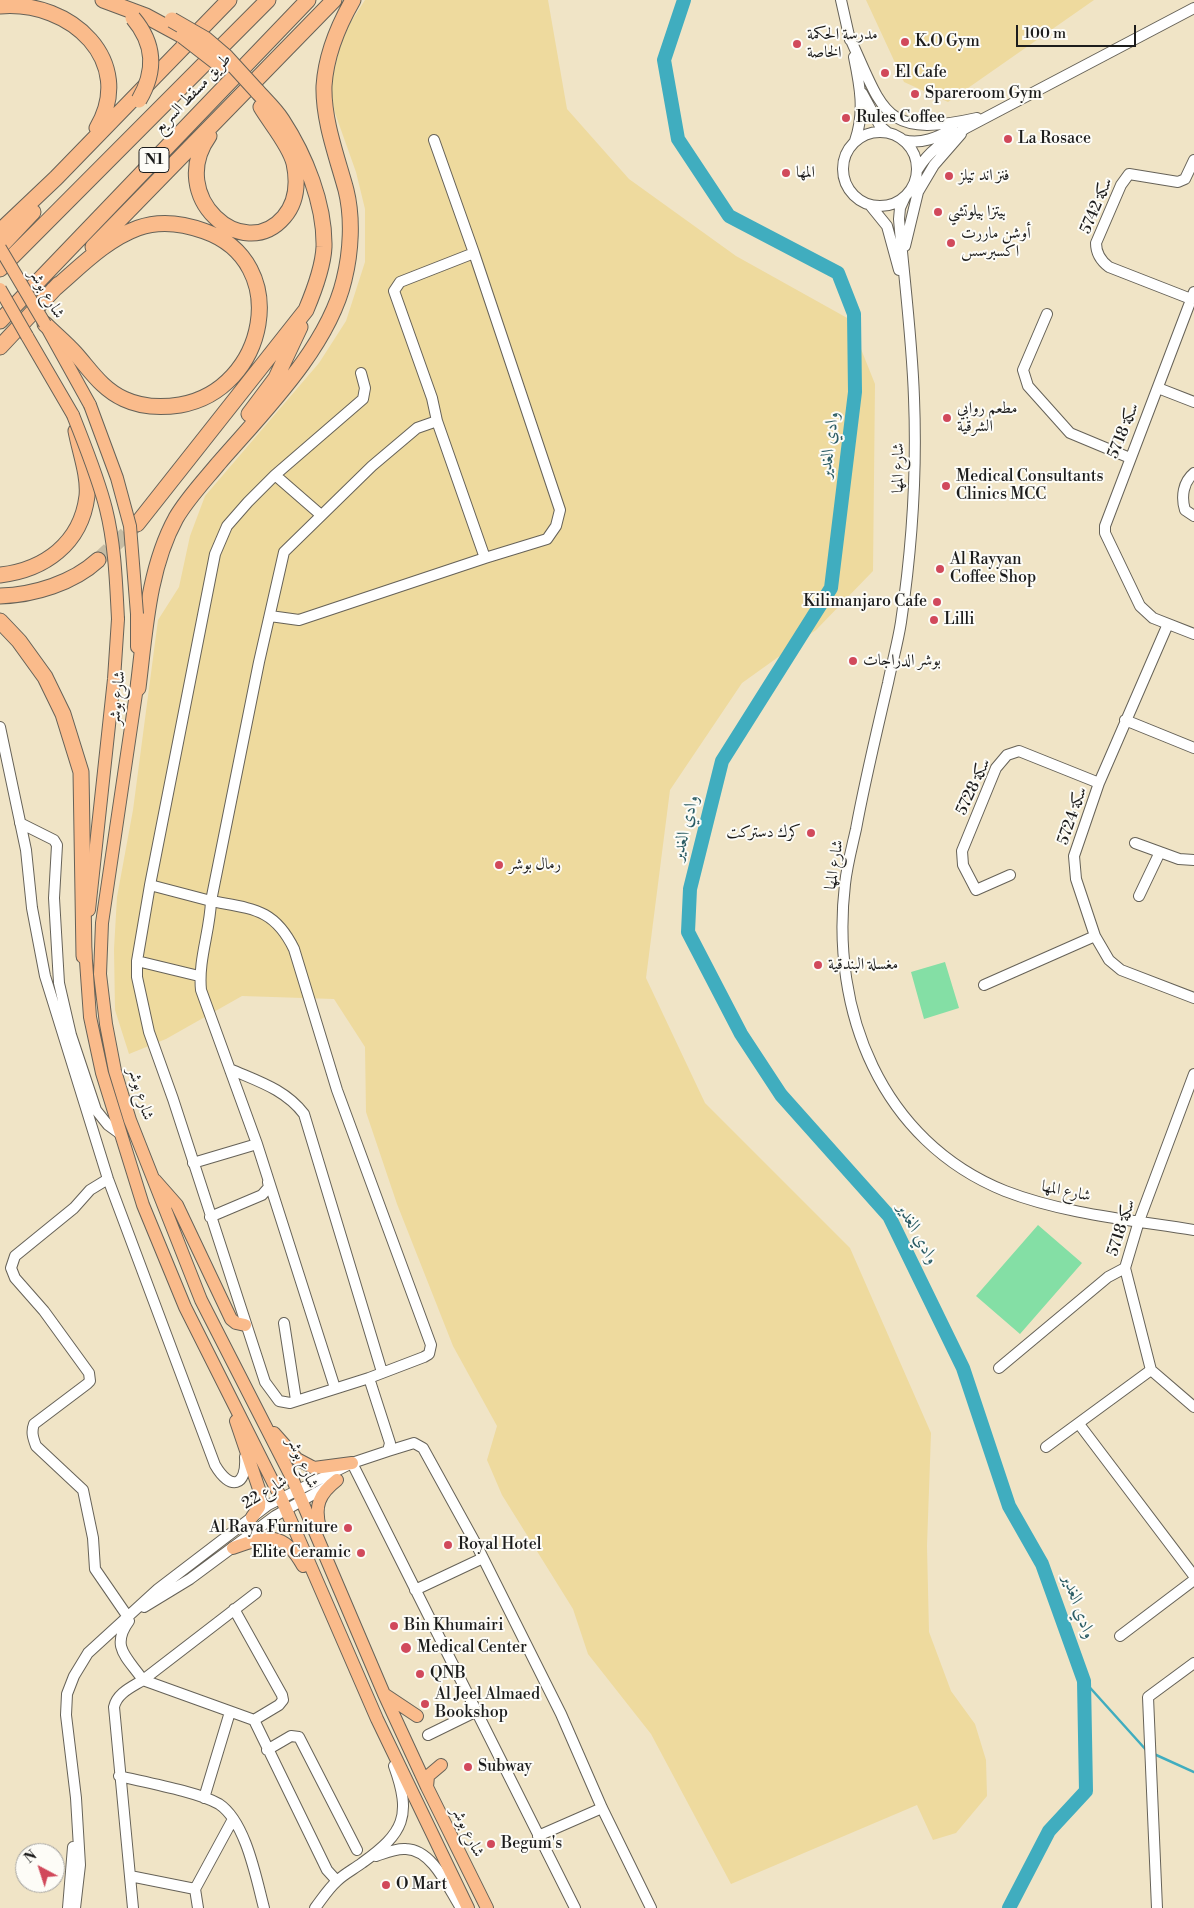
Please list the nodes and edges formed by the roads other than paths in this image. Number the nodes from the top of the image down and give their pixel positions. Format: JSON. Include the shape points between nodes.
{"nodes":[{"id":1,"x":98,"y":0,"type":"edge"},
{"id":2,"x":103,"y":0,"type":"edge"},
{"id":3,"x":129,"y":0,"type":"edge"},
{"id":4,"x":229,"y":0,"type":"edge"},
{"id":5,"x":268,"y":0,"type":"edge"},
{"id":6,"x":308,"y":0,"type":"edge"},
{"id":7,"x":334,"y":0,"type":"edge"},
{"id":8,"x":353,"y":0,"type":"edge"},
{"id":9,"x":841,"y":0,"type":"edge"},
{"id":10,"x":0,"y":6,"type":"edge"},
{"id":11,"x":1194,"y":8,"type":"edge"},
{"id":12,"x":849,"y":36,"type":"junction"},
{"id":13,"x":862,"y":92,"type":"junction"},
{"id":14,"x":257,"y":96,"type":"junction"},
{"id":15,"x":236,"y":100,"type":"junction"},
{"id":16,"x":1005,"y":108,"type":"junction"},
{"id":17,"x":977,"y":118,"type":"junction"},
{"id":18,"x":966,"y":128,"type":"junction"},
{"id":19,"x":888,"y":132,"type":"junction"},
{"id":20,"x":434,"y":140,"type":"dead end"},
{"id":21,"x":902,"y":140,"type":"junction"},
{"id":22,"x":855,"y":141,"type":"junction"},
{"id":23,"x":1194,"y":160,"type":"edge"},
{"id":24,"x":918,"y":169,"type":"junction"},
{"id":25,"x":56,"y":178,"type":"junction"},
{"id":26,"x":905,"y":197,"type":"junction"},
{"id":27,"x":870,"y":205,"type":"junction"},
{"id":28,"x":0,"y":231,"type":"edge"},
{"id":29,"x":0,"y":248,"type":"edge"},
{"id":30,"x":474,"y":253,"type":"junction"},
{"id":31,"x":903,"y":256,"type":"junction"},
{"id":32,"x":0,"y":269,"type":"edge"},
{"id":33,"x":0,"y":289,"type":"edge"},
{"id":34,"x":52,"y":290,"type":"junction"},
{"id":35,"x":905,"y":290,"type":"junction"},
{"id":36,"x":1193,"y":295,"type":"edge"},
{"id":37,"x":306,"y":310,"type":"junction"},
{"id":38,"x":1047,"y":314,"type":"dead end"},
{"id":39,"x":0,"y":321,"type":"edge"},
{"id":40,"x":45,"y":324,"type":"junction"},
{"id":41,"x":0,"y":347,"type":"edge"},
{"id":42,"x":361,"y":373,"type":"dead end"},
{"id":43,"x":1158,"y":388,"type":"junction"},
{"id":44,"x":1194,"y":402,"type":"edge"},
{"id":45,"x":73,"y":415,"type":"junction"},
{"id":46,"x":437,"y":421,"type":"junction"},
{"id":47,"x":1130,"y":458,"type":"junction"},
{"id":48,"x":1194,"y":473,"type":"edge"},
{"id":49,"x":275,"y":475,"type":"junction"},
{"id":50,"x":320,"y":515,"type":"junction"},
{"id":51,"x":1194,"y":516,"type":"edge"},
{"id":52,"x":137,"y":524,"type":"tunnel mouth"},
{"id":53,"x":485,"y":558,"type":"junction"},
{"id":54,"x":98,"y":560,"type":"tunnel mouth"},
{"id":55,"x":157,"y":567,"type":"junction"},
{"id":56,"x":0,"y":576,"type":"edge"},
{"id":57,"x":0,"y":596,"type":"edge"},
{"id":58,"x":270,"y":616,"type":"junction"},
{"id":59,"x":0,"y":621,"type":"edge"},
{"id":60,"x":1168,"y":624,"type":"junction"},
{"id":61,"x":1194,"y":634,"type":"edge"},
{"id":62,"x":138,"y":688,"type":"junction"},
{"id":63,"x":1125,"y":720,"type":"junction"},
{"id":64,"x":0,"y":727,"type":"edge"},
{"id":65,"x":1194,"y":748,"type":"edge"},
{"id":66,"x":1099,"y":784,"type":"junction"},
{"id":67,"x":20,"y":823,"type":"junction"},
{"id":68,"x":43,"y":835,"type":"junction"},
{"id":69,"x":1135,"y":843,"type":"dead end"},
{"id":70,"x":26,"y":850,"type":"junction"},
{"id":71,"x":1160,"y":852,"type":"junction"},
{"id":72,"x":1194,"y":860,"type":"edge"},
{"id":73,"x":1010,"y":875,"type":"dead end"},
{"id":74,"x":150,"y":885,"type":"junction"},
{"id":75,"x":1139,"y":896,"type":"dead end"},
{"id":76,"x":211,"y":901,"type":"junction"},
{"id":77,"x":1095,"y":936,"type":"junction"},
{"id":78,"x":84,"y":956,"type":"junction"},
{"id":79,"x":137,"y":960,"type":"junction"},
{"id":80,"x":199,"y":976,"type":"junction"},
{"id":81,"x":984,"y":985,"type":"dead end"},
{"id":82,"x":1194,"y":998,"type":"edge"},
{"id":83,"x":230,"y":1069,"type":"junction"},
{"id":84,"x":1193,"y":1077,"type":"edge"},
{"id":85,"x":119,"y":1133,"type":"junction"},
{"id":86,"x":257,"y":1144,"type":"junction"},
{"id":87,"x":193,"y":1163,"type":"junction"},
{"id":88,"x":151,"y":1177,"type":"junction"},
{"id":89,"x":267,"y":1178,"type":"junction"},
{"id":90,"x":108,"y":1179,"type":"junction"},
{"id":91,"x":210,"y":1217,"type":"junction"},
{"id":92,"x":1139,"y":1221,"type":"junction"},
{"id":93,"x":1194,"y":1230,"type":"edge"},
{"id":94,"x":1125,"y":1268,"type":"junction"},
{"id":95,"x":284,"y":1323,"type":"dead end"},
{"id":96,"x":245,"y":1325,"type":"junction"},
{"id":97,"x":999,"y":1368,"type":"dead end"},
{"id":98,"x":1151,"y":1370,"type":"junction"},
{"id":99,"x":382,"y":1372,"type":"junction"},
{"id":100,"x":221,"y":1376,"type":"junction"},
{"id":101,"x":369,"y":1378,"type":"junction"},
{"id":102,"x":335,"y":1388,"type":"junction"},
{"id":103,"x":296,"y":1400,"type":"junction"},
{"id":104,"x":1194,"y":1407,"type":"edge"},
{"id":105,"x":266,"y":1424,"type":"junction"},
{"id":106,"x":1079,"y":1424,"type":"junction"},
{"id":107,"x":243,"y":1443,"type":"junction"},
{"id":108,"x":1046,"y":1448,"type":"dead end"},
{"id":109,"x":388,"y":1451,"type":"junction"},
{"id":110,"x":352,"y":1463,"type":"junction"},
{"id":111,"x":337,"y":1480,"type":"junction"},
{"id":112,"x":299,"y":1496,"type":"junction"},
{"id":113,"x":284,"y":1504,"type":"junction"},
{"id":114,"x":252,"y":1517,"type":"junction"},
{"id":115,"x":233,"y":1548,"type":"junction"},
{"id":116,"x":483,"y":1558,"type":"junction"},
{"id":117,"x":326,"y":1559,"type":"junction"},
{"id":118,"x":1194,"y":1578,"type":"edge"},
{"id":119,"x":415,"y":1590,"type":"junction"},
{"id":120,"x":256,"y":1593,"type":"dead end"},
{"id":121,"x":234,"y":1609,"type":"junction"},
{"id":122,"x":132,"y":1614,"type":"junction"},
{"id":123,"x":337,"y":1629,"type":"junction"},
{"id":124,"x":1120,"y":1636,"type":"dead end"},
{"id":125,"x":1194,"y":1663,"type":"edge"},
{"id":126,"x":143,"y":1680,"type":"junction"},
{"id":127,"x":384,"y":1694,"type":"junction"},
{"id":128,"x":477,"y":1710,"type":"junction"},
{"id":129,"x":230,"y":1712,"type":"junction"},
{"id":130,"x":417,"y":1716,"type":"dead end"},
{"id":131,"x":377,"y":1719,"type":"junction"},
{"id":132,"x":254,"y":1720,"type":"junction"},
{"id":133,"x":428,"y":1735,"type":"dead end"},
{"id":134,"x":267,"y":1750,"type":"junction"},
{"id":135,"x":441,"y":1765,"type":"dead end"},
{"id":136,"x":119,"y":1776,"type":"junction"},
{"id":137,"x":427,"y":1787,"type":"junction"},
{"id":138,"x":76,"y":1798,"type":"junction"},
{"id":139,"x":204,"y":1798,"type":"junction"},
{"id":140,"x":602,"y":1808,"type":"junction"},
{"id":141,"x":233,"y":1820,"type":"junction"},
{"id":142,"x":538,"y":1836,"type":"junction"},
{"id":143,"x":357,"y":1850,"type":"dead end"},
{"id":144,"x":368,"y":1859,"type":"junction"},
{"id":145,"x":130,"y":1876,"type":"junction"},
{"id":146,"x":337,"y":1881,"type":"junction"},
{"id":147,"x":195,"y":1889,"type":"junction"},
{"id":148,"x":68,"y":1908,"type":"edge"},
{"id":149,"x":75,"y":1908,"type":"edge"},
{"id":150,"x":133,"y":1908,"type":"edge"},
{"id":151,"x":198,"y":1908,"type":"edge"},
{"id":152,"x":264,"y":1908,"type":"edge"},
{"id":153,"x":315,"y":1908,"type":"edge"},
{"id":154,"x":461,"y":1908,"type":"edge"},
{"id":155,"x":468,"y":1908,"type":"edge"},
{"id":156,"x":487,"y":1908,"type":"edge"},
{"id":157,"x":575,"y":1908,"type":"edge"},
{"id":158,"x":651,"y":1908,"type":"edge"},
{"id":159,"x":1157,"y":1908,"type":"edge"}],
"edges":[{"from":1,"to":29,"type":"highway","bridge":true,"via":[[133,18],[142,28],[152,61],[146,89]]},
{"from":2,"to":14,"type":"highway","bridge":true,"via":[[146,16],[183,36]]},
{"from":3,"to":14,"type":"highway","bridge":true,"via":[[205,39],[226,56]]},
{"from":4,"to":25,"type":"highway"},
{"from":5,"to":32,"type":"highway","name":"طريق مسقط السريع","number":"N1"},
{"from":6,"to":39,"type":"highway","name":"طريق مسقط السريع","number":"N1"},
{"from":7,"to":15,"type":"highway"},
{"from":8,"to":55,"type":"highway","via":[[334,39],[324,85],[326,114],[349,207],[350,240],[344,281],[307,358],[186,504],[167,538]]},
{"from":9,"to":12,"type":"street"},
{"from":10,"to":25,"type":"highway","via":[[33,3],[75,19],[101,48],[106,61],[110,74],[106,111],[98,127]]},
{"from":11,"to":16,"type":"street"},
{"from":12,"to":13,"type":"street"},
{"from":12,"to":17,"type":"street","via":[[876,96],[894,116],[927,127]]},
{"from":13,"to":19,"type":"street","via":[[880,126]]},
{"from":13,"to":22,"type":"street"},
{"from":14,"to":15,"type":"highway","via":[[294,162],[296,193],[289,212],[273,229],[258,232],[242,232],[219,222],[196,186],[195,167],[203,145]]},
{"from":14,"to":37,"type":"highway","via":[[281,119],[315,190],[324,248],[319,275]]},
{"from":15,"to":34,"type":"highway"},
{"from":16,"to":17,"type":"street"},
{"from":16,"to":18,"type":"street"},
{"from":17,"to":21,"type":"street","via":[[937,137],[916,142]]},
{"from":18,"to":24,"type":"street","via":[[936,147]]},
{"from":18,"to":31,"type":"street","via":[[934,165],[918,192]]},
{"from":19,"to":21,"type":"street"},
{"from":19,"to":22,"type":"street","via":[[870,133]]},
{"from":20,"to":30,"type":"street"},
{"from":21,"to":24,"type":"street","via":[[911,148]]},
{"from":22,"to":27,"type":"street","via":[[843,161],[845,182],[857,199]]},
{"from":23,"to":36,"type":"street","name":"سكة 5742","via":[[1185,179],[1178,182],[1129,174],[1096,243],[1103,262],[1109,267]]},
{"from":24,"to":26,"type":"street","via":[[913,186]]},
{"from":25,"to":28,"type":"highway"},
{"from":26,"to":27,"type":"street","via":[[893,204]]},
{"from":26,"to":31,"type":"street","name":"شارع المها","via":[[899,219]]},
{"from":27,"to":35,"type":"street","name":"شارع المها","via":[[887,226]]},
{"from":29,"to":40,"type":"main road","name":"شارع بوشر","bridge":true},
{"from":30,"to":46,"type":"street","via":[[400,282],[394,291]]},
{"from":30,"to":53,"type":"street","via":[[560,510],[556,526],[546,539]]},
{"from":31,"to":35,"type":"street","name":"شارع المها"},
{"from":33,"to":45,"type":"main road","name":"شارع بوشر","bridge":true},
{"from":34,"to":40,"type":"highway","via":[[120,236],[154,224],[175,224],[208,232],[233,248],[256,286],[260,319],[253,347],[229,381],[209,396],[158,407],[124,399],[107,388]]},
{"from":34,"to":41,"type":"highway"},
{"from":35,"to":92,"type":"street","name":"شارع المها","via":[[914,399],[912,527],[901,625],[845,883],[845,955],[858,1029],[873,1067],[897,1108],[945,1158],[986,1182],[1029,1199]]},
{"from":36,"to":43,"type":"street","name":"سكة 5718"},
{"from":37,"to":52,"type":"highway"},
{"from":37,"to":55,"type":"highway","via":[[276,378],[173,515],[157,554]]},
{"from":38,"to":47,"type":"street","via":[[1023,370],[1028,386],[1070,433]]},
{"from":40,"to":62,"type":"main road","name":"شارع بوشر","bridge":true,"via":[[90,405],[117,478],[130,526],[137,614]]},
{"from":42,"to":49,"type":"street","via":[[366,388],[363,399]]},
{"from":43,"to":44,"type":"street"},
{"from":43,"to":47,"type":"street","name":"سكة 5718"},
{"from":45,"to":56,"type":"highway","via":[[87,496],[77,527],[70,540],[51,559],[20,573]]},
{"from":45,"to":78,"type":"main road","name":"شارع بوشر","bridge":true,"via":[[106,510],[115,558],[118,619]]},
{"from":46,"to":50,"type":"street","via":[[417,428]]},
{"from":46,"to":53,"type":"street"},
{"from":47,"to":60,"type":"street","name":"سكة 5718","via":[[1107,516],[1106,533],[1140,606],[1154,618]]},
{"from":48,"to":51,"type":"street","via":[[1189,477],[1182,498],[1185,510]]},
{"from":49,"to":50,"type":"street"},
{"from":49,"to":74,"type":"street","via":[[226,526],[215,554]]},
{"from":50,"to":58,"type":"street","via":[[284,552]]},
{"from":53,"to":58,"type":"street","via":[[299,620]]},
{"from":54,"to":57,"type":"highway","via":[[71,579],[24,594]]},
{"from":55,"to":62,"type":"highway"},
{"from":58,"to":76,"type":"street"},
{"from":59,"to":78,"type":"highway","via":[[19,640],[45,677],[63,714],[79,765],[83,816]]},
{"from":60,"to":61,"type":"street","name":"سكة 5718"},
{"from":60,"to":63,"type":"street","name":"سكة 5724"},
{"from":62,"to":88,"type":"main road","name":"شارع بوشر","via":[[103,914],[100,974],[115,1071]]},
{"from":63,"to":65,"type":"street"},
{"from":63,"to":66,"type":"street","name":"سكة 5724"},
{"from":64,"to":67,"type":"street"},
{"from":66,"to":73,"type":"street","name":"سكة 5728","via":[[1019,752],[1007,755],[996,768],[962,851],[963,865],[976,890]]},
{"from":66,"to":77,"type":"street","name":"سكة 5724","via":[[1074,856],[1076,879]]},
{"from":67,"to":68,"type":"street"},
{"from":67,"to":70,"type":"street"},
{"from":68,"to":70,"type":"street"},
{"from":68,"to":85,"type":"street","via":[[57,845],[54,898],[57,970],[71,1035],[96,1110]]},
{"from":69,"to":71,"type":"street"},
{"from":70,"to":90,"type":"street","via":[[44,976]]},
{"from":71,"to":72,"type":"street"},
{"from":71,"to":75,"type":"street"},
{"from":74,"to":76,"type":"street"},
{"from":74,"to":79,"type":"street"},
{"from":76,"to":80,"type":"street"},
{"from":76,"to":99,"type":"street","via":[[251,909],[271,918],[285,931],[294,949],[337,1090],[431,1346],[429,1354],[424,1357]]},
{"from":77,"to":81,"type":"street"},
{"from":77,"to":82,"type":"street","name":"سكة 5724","via":[[1109,960],[1121,970]]},
{"from":78,"to":85,"type":"main road","name":"شارع بوشر","via":[[90,1017]]},
{"from":79,"to":80,"type":"street"},
{"from":79,"to":87,"type":"street","via":[[139,992],[146,1023]]},
{"from":80,"to":83,"type":"street","via":[[201,990]]},
{"from":83,"to":86,"type":"street"},
{"from":83,"to":99,"type":"street","via":[[279,1090],[294,1100],[304,1114]]},
{"from":84,"to":92,"type":"street","name":"سكة 5718"},
{"from":85,"to":100,"type":"main road","name":"شارع بوشر","via":[[143,1205],[182,1297]]},
{"from":86,"to":87,"type":"street"},
{"from":86,"to":89,"type":"street"},
{"from":87,"to":91,"type":"street"},
{"from":88,"to":96,"type":"main road","via":[[177,1205],[231,1319]]},
{"from":88,"to":105,"type":"main road","name":"شارع بوشر","via":[[201,1300]]},
{"from":89,"to":91,"type":"street","via":[[269,1188],[262,1195]]},
{"from":89,"to":102,"type":"street"},
{"from":90,"to":107,"type":"street","via":[[215,1465],[228,1481],[242,1479],[246,1472]]},
{"from":90,"to":122,"type":"street","via":[[90,1190],[74,1208],[15,1256],[11,1268],[14,1278],[44,1311],[89,1373],[87,1384],[34,1424],[33,1438],[36,1446],[83,1490],[93,1538],[95,1570]]},
{"from":91,"to":96,"type":"street"},
{"from":92,"to":93,"type":"street","name":"شارع المها"},
{"from":92,"to":94,"type":"street","name":"سكة 5718"},
{"from":94,"to":97,"type":"street","via":[[1108,1276]]},
{"from":94,"to":98,"type":"street","name":"سكة 5718"},
{"from":95,"to":103,"type":"street"},
{"from":96,"to":103,"type":"street","via":[[269,1388],[279,1400]]},
{"from":98,"to":104,"type":"street"},
{"from":98,"to":106,"type":"street"},
{"from":99,"to":101,"type":"street"},
{"from":100,"to":107,"type":"main road"},
{"from":100,"to":113,"type":"main road","name":"شارع بوشر"},
{"from":101,"to":102,"type":"street"},
{"from":101,"to":109,"type":"street","via":[[390,1437]]},
{"from":102,"to":103,"type":"street"},
{"from":105,"to":110,"type":"main road","via":[[297,1460],[306,1465],[323,1468]]},
{"from":105,"to":112,"type":"main road","name":"شارع بوشر"},
{"from":106,"to":108,"type":"street"},
{"from":106,"to":118,"type":"street"},
{"from":107,"to":114,"type":"main road","via":[[261,1500]]},
{"from":109,"to":110,"type":"street"},
{"from":109,"to":116,"type":"street","via":[[414,1443],[422,1448]]},
{"from":110,"to":111,"type":"street","name":"شارع 22"},
{"from":110,"to":112,"type":"street","name":"شارع 22"},
{"from":110,"to":119,"type":"street"},
{"from":111,"to":112,"type":"street","name":"شارع 22"},
{"from":111,"to":117,"type":"main road","via":[[325,1490],[316,1508],[327,1547]]},
{"from":112,"to":113,"type":"street","name":"شارع 22"},
{"from":112,"to":117,"type":"main road","name":"شارع بوشر"},
{"from":113,"to":114,"type":"street","name":"شارع 22"},
{"from":113,"to":115,"type":"street","name":"شارع 22"},
{"from":113,"to":123,"type":"main road","name":"شارع بوشر"},
{"from":114,"to":122,"type":"street","name":"شارع 22","via":[[177,1574]]},
{"from":115,"to":122,"type":"street","name":"شارع 22","via":[[163,1598]]},
{"from":115,"to":123,"type":"main road","via":[[266,1538],[282,1540],[292,1547]]},
{"from":116,"to":119,"type":"street"},
{"from":116,"to":140,"type":"street","via":[[561,1714]]},
{"from":117,"to":127,"type":"main road","name":"شارع بوشر"},
{"from":118,"to":124,"type":"street"},
{"from":119,"to":128,"type":"street"},
{"from":120,"to":121,"type":"street"},
{"from":121,"to":126,"type":"street"},
{"from":121,"to":132,"type":"street","via":[[283,1700]]},
{"from":122,"to":126,"type":"street","via":[[119,1645]]},
{"from":122,"to":138,"type":"street","name":"شارع 22","via":[[88,1653],[67,1694],[66,1715]]},
{"from":123,"to":131,"type":"main road","name":"شارع بوشر"},
{"from":125,"to":159,"type":"street","via":[[1148,1697]]},
{"from":126,"to":129,"type":"street"},
{"from":126,"to":136,"type":"street","via":[[116,1700],[114,1707]]},
{"from":127,"to":130,"type":"main road"},
{"from":127,"to":137,"type":"main road","name":"شارع بوشر"},
{"from":128,"to":133,"type":"street"},
{"from":128,"to":142,"type":"street"},
{"from":129,"to":132,"type":"street"},
{"from":129,"to":139,"type":"street"},
{"from":131,"to":144,"type":"street","via":[[402,1787],[404,1806],[394,1837]]},
{"from":131,"to":155,"type":"main road","name":"شارع بوشر"},
{"from":132,"to":134,"type":"street"},
{"from":134,"to":143,"type":"street","via":[[291,1736],[299,1737]]},
{"from":134,"to":146,"type":"street","via":[[327,1870]]},
{"from":135,"to":137,"type":"main road","via":[[428,1776]]},
{"from":136,"to":139,"type":"street"},
{"from":136,"to":145,"type":"street"},
{"from":137,"to":156,"type":"main road","name":"شارع بوشر"},
{"from":138,"to":148,"type":"street"},
{"from":138,"to":149,"type":"street","name":"شارع 22","via":[[80,1865]]},
{"from":139,"to":141,"type":"street","via":[[219,1805]]},
{"from":140,"to":142,"type":"street"},
{"from":140,"to":158,"type":"street"},
{"from":141,"to":147,"type":"street"},
{"from":141,"to":152,"type":"street","via":[[252,1864]]},
{"from":142,"to":157,"type":"street"},
{"from":144,"to":146,"type":"street"},
{"from":144,"to":154,"type":"street","via":[[396,1849],[408,1848],[417,1852],[433,1863]]},
{"from":145,"to":147,"type":"street"},
{"from":145,"to":150,"type":"street"},
{"from":146,"to":153,"type":"street"},
{"from":147,"to":151,"type":"street"}]}
